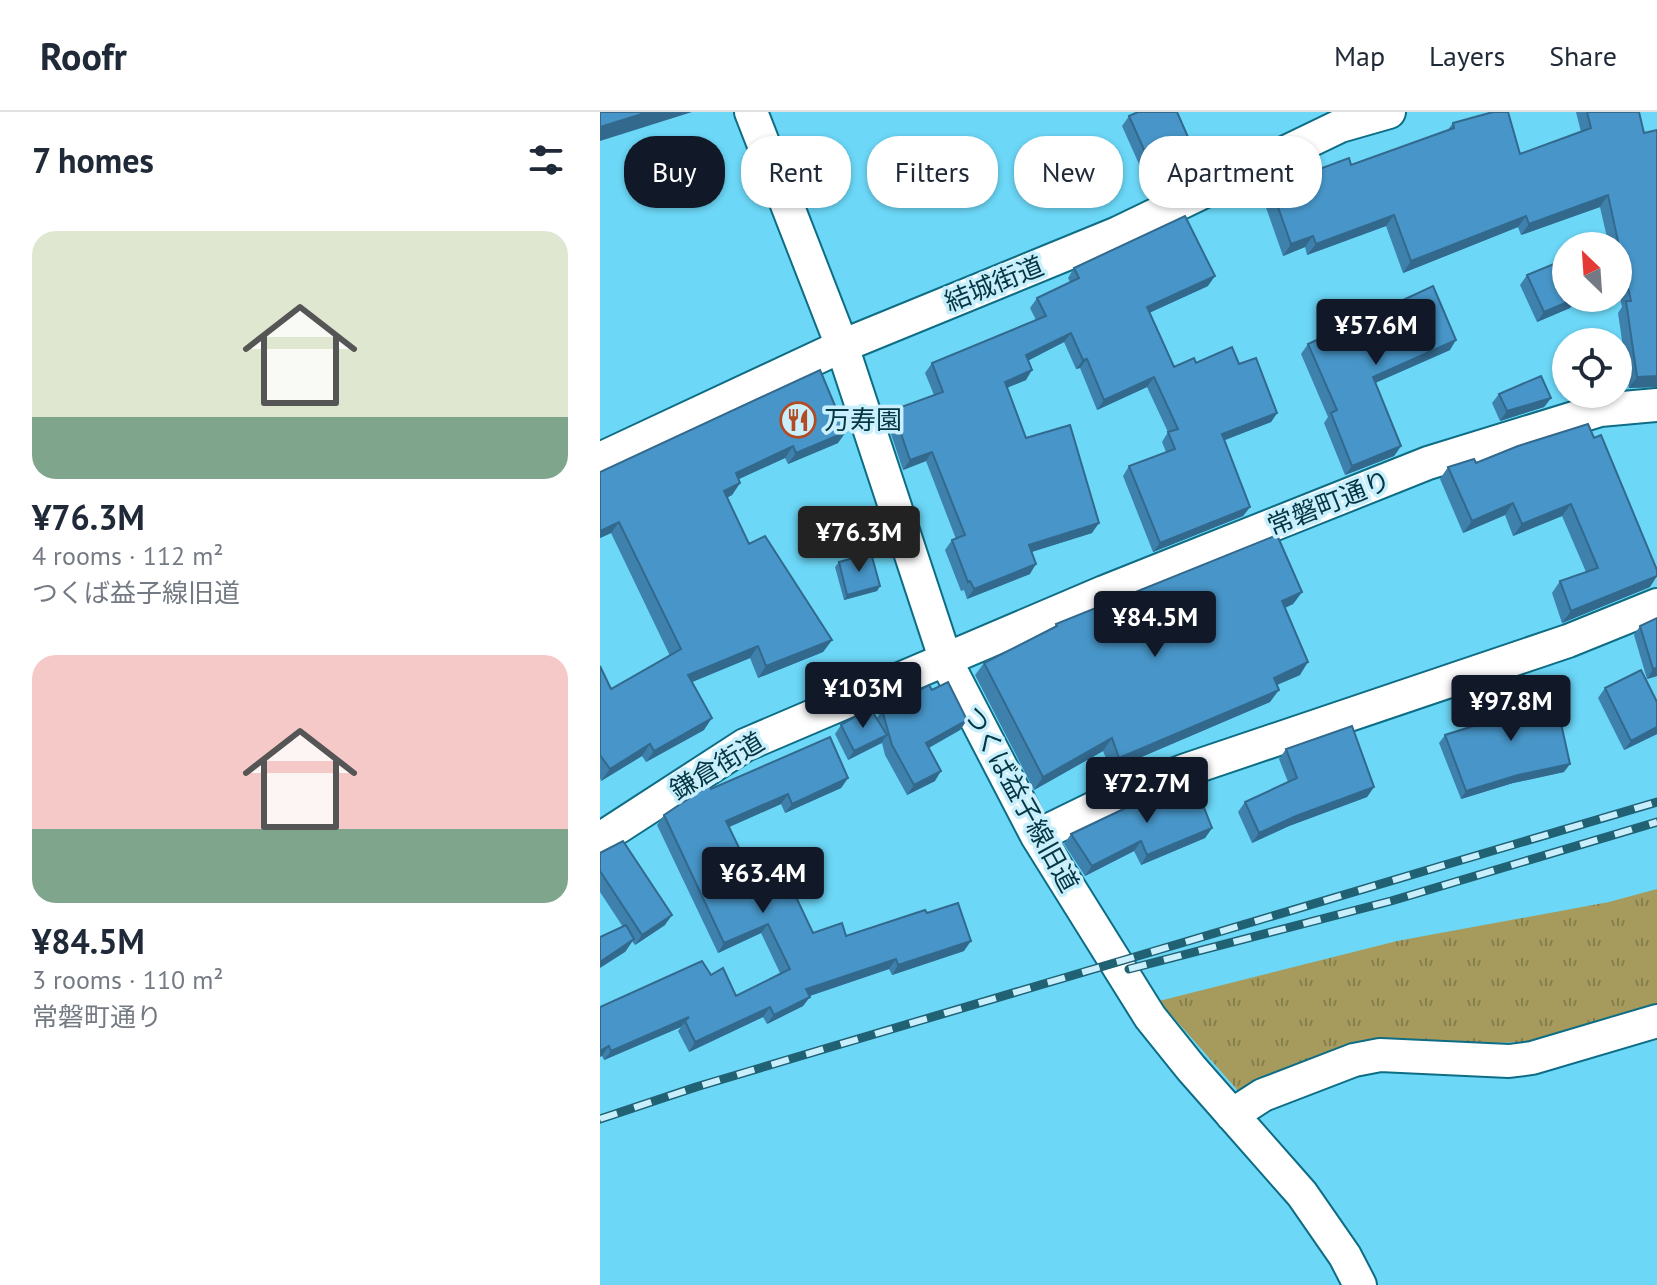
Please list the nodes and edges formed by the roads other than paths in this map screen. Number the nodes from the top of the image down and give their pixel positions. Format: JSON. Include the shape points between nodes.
{"nodes":[{"id":1,"x":751,"y":112,"type":"edge"},
{"id":2,"x":1389,"y":112,"type":"edge"},
{"id":3,"x":1336,"y":119,"type":"edge"},
{"id":4,"x":842,"y":346,"type":"junction"},
{"id":5,"x":1657,"y":405,"type":"edge"},
{"id":6,"x":600,"y":459,"type":"edge"},
{"id":7,"x":1104,"y":592,"type":"joint"},
{"id":8,"x":1657,"y":605,"type":"edge"},
{"id":9,"x":946,"y":661,"type":"junction"},
{"id":10,"x":1037,"y":836,"type":"junction"},
{"id":11,"x":600,"y":839,"type":"edge"},
{"id":12,"x":1657,"y":1021,"type":"edge"},
{"id":13,"x":1232,"y":1115,"type":"junction"},
{"id":14,"x":1360,"y":1285,"type":"edge"}],
"edges":[{"from":1,"to":4,"type":"street","name":"つくば益子線旧道"},
{"from":2,"to":3,"type":"street","name":"結城街道"},
{"from":3,"to":4,"type":"street","name":"結城街道","via":[[1118,233]]},
{"from":4,"to":6,"type":"street","name":"結城街道"},
{"from":4,"to":9,"type":"street","name":"つくば益子線旧道"},
{"from":5,"to":7,"type":"street","name":"常磐町通り","via":[[1600,410],[1428,463]]},
{"from":7,"to":9,"type":"street","name":"鎌倉街道"},
{"from":8,"to":10,"type":"street","via":[[1568,641],[1186,770]]},
{"from":9,"to":10,"type":"street","name":"つくば益子線旧道"},
{"from":9,"to":11,"type":"street","name":"鎌倉街道","via":[[745,745]]},
{"from":10,"to":13,"type":"street","name":"つくば益子線旧道","via":[[1150,1017]]},
{"from":12,"to":13,"type":"street","via":[[1509,1061],[1380,1055],[1354,1060],[1263,1095]]},
{"from":13,"to":14,"type":"street","name":"つくば益子線旧道","via":[[1302,1194]]}]}
